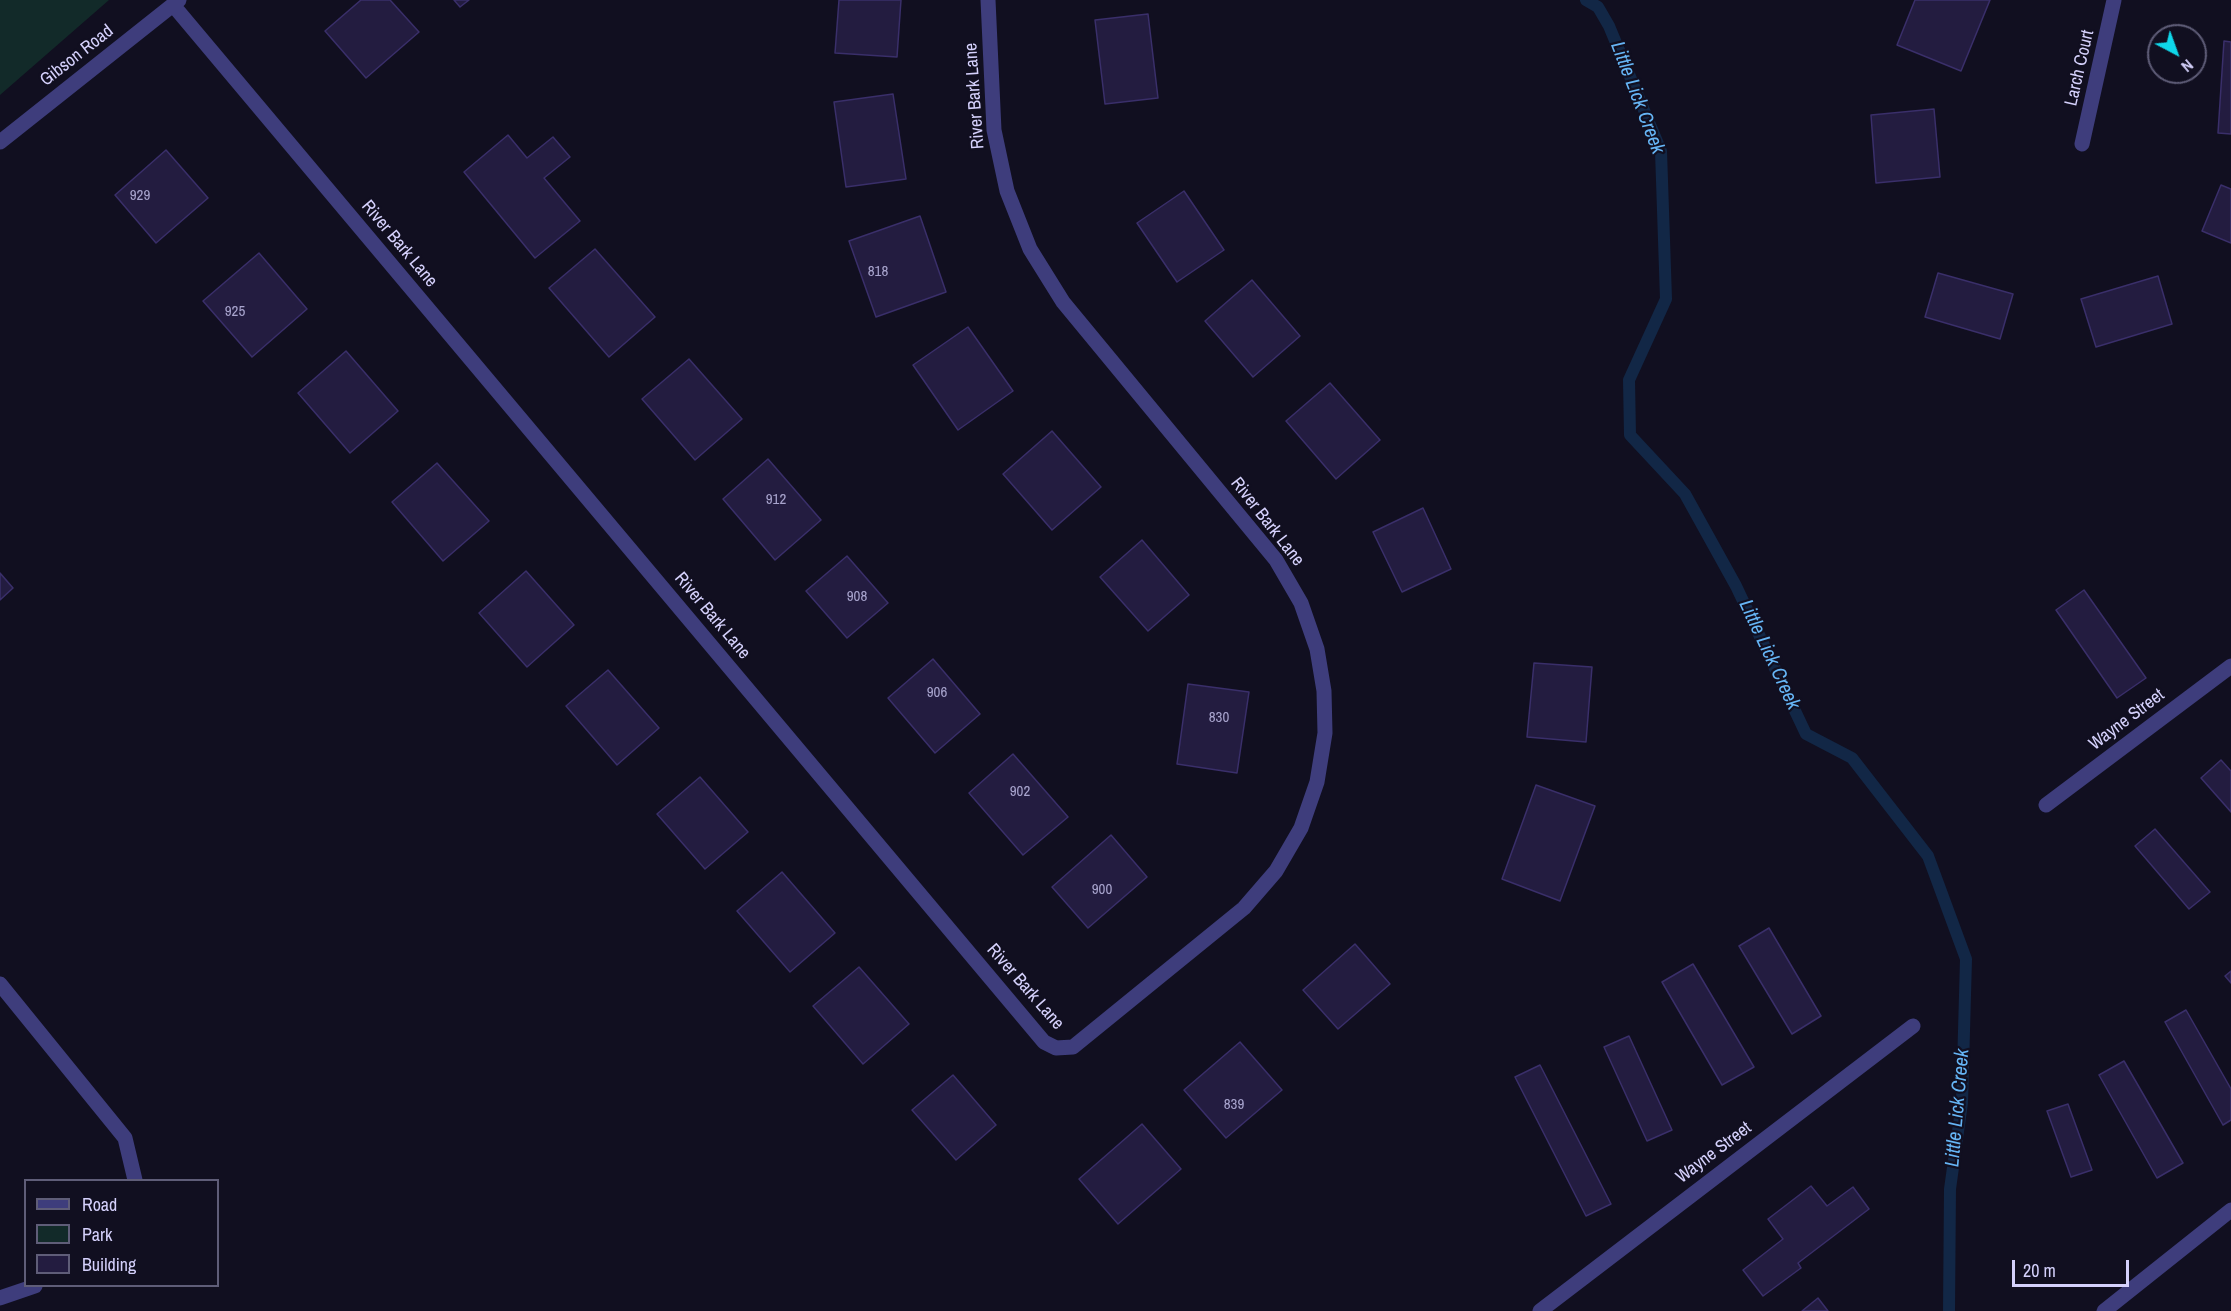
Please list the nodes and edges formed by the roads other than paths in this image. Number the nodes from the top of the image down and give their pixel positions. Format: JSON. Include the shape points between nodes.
{"nodes":[{"id":1,"x":988,"y":0,"type":"edge"},
{"id":2,"x":2114,"y":0,"type":"edge"},
{"id":3,"x":176,"y":2,"type":"edge"},
{"id":4,"x":0,"y":142,"type":"edge"},
{"id":5,"x":2082,"y":144,"type":"dead end"},
{"id":6,"x":2231,"y":666,"type":"edge"},
{"id":7,"x":2046,"y":805,"type":"dead end"},
{"id":8,"x":0,"y":984,"type":"edge"},
{"id":9,"x":1913,"y":1026,"type":"dead end"},
{"id":10,"x":135,"y":1179,"type":"edge"},
{"id":11,"x":2231,"y":1210,"type":"edge"},
{"id":12,"x":32,"y":1287,"type":"edge"},
{"id":13,"x":0,"y":1298,"type":"edge"},
{"id":14,"x":1540,"y":1311,"type":"edge"},
{"id":15,"x":2104,"y":1311,"type":"edge"}],
"edges":[{"from":1,"to":3,"type":"street","name":"River Bark Lane","via":[[994,130],[1007,191],[1030,249],[1063,302],[1276,560],[1301,603],[1317,649],[1324,691],[1325,733],[1317,782],[1301,828],[1276,871],[1244,908],[1073,1047],[1056,1048],[1036,1033]]},
{"from":2,"to":5,"type":"street","name":"Larch Court"},
{"from":3,"to":4,"type":"street","name":"Gibson Road"},
{"from":6,"to":7,"type":"street","name":"Wayne Street"},
{"from":8,"to":10,"type":"street","via":[[125,1138]]},
{"from":9,"to":14,"type":"street","name":"Wayne Street"},
{"from":11,"to":15,"type":"street"},
{"from":12,"to":13,"type":"street"}]}
